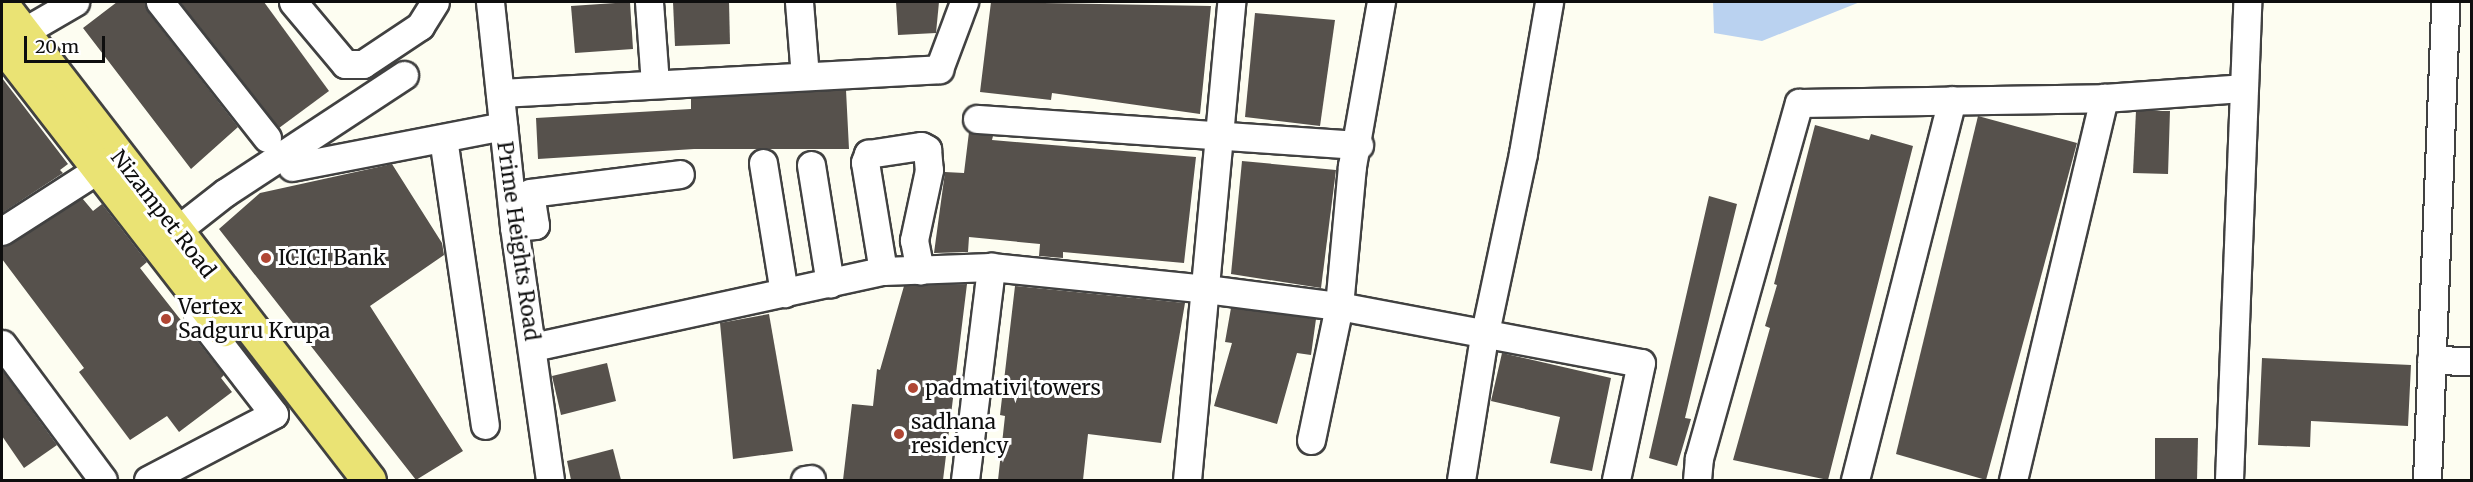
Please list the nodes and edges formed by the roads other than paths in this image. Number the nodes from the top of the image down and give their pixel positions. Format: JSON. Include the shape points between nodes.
{"nodes":[{"id":1,"x":75,"y":2,"type":"edge"},
{"id":2,"x":160,"y":2,"type":"edge"},
{"id":3,"x":293,"y":2,"type":"edge"},
{"id":4,"x":435,"y":2,"type":"edge"},
{"id":5,"x":490,"y":2,"type":"edge"},
{"id":6,"x":649,"y":2,"type":"edge"},
{"id":7,"x":799,"y":2,"type":"edge"},
{"id":8,"x":964,"y":2,"type":"edge"},
{"id":9,"x":1231,"y":2,"type":"edge"},
{"id":10,"x":1382,"y":2,"type":"edge"},
{"id":11,"x":1549,"y":2,"type":"edge"},
{"id":12,"x":2247,"y":2,"type":"edge"},
{"id":13,"x":2445,"y":2,"type":"edge"},
{"id":14,"x":2,"y":5,"type":"edge"},
{"id":15,"x":8,"y":40,"type":"edge"},
{"id":16,"x":2,"y":58,"type":"edge"},
{"id":17,"x":404,"y":75,"type":"dead end"},
{"id":18,"x":805,"y":76,"type":"junction"},
{"id":19,"x":655,"y":84,"type":"junction"},
{"id":20,"x":2242,"y":88,"type":"junction"},
{"id":21,"x":500,"y":93,"type":"junction"},
{"id":22,"x":2104,"y":98,"type":"junction"},
{"id":23,"x":1952,"y":100,"type":"junction"},
{"id":24,"x":977,"y":119,"type":"dead end"},
{"id":25,"x":502,"y":126,"type":"junction"},
{"id":26,"x":1218,"y":134,"type":"junction"},
{"id":27,"x":267,"y":138,"type":"dead end"},
{"id":28,"x":443,"y":138,"type":"junction"},
{"id":29,"x":1359,"y":145,"type":"junction"},
{"id":30,"x":763,"y":163,"type":"dead end"},
{"id":31,"x":811,"y":165,"type":"dead end"},
{"id":32,"x":292,"y":167,"type":"dead end"},
{"id":33,"x":94,"y":173,"type":"junction"},
{"id":34,"x":680,"y":174,"type":"dead end"},
{"id":35,"x":514,"y":227,"type":"junction"},
{"id":36,"x":2,"y":231,"type":"edge"},
{"id":37,"x":176,"y":231,"type":"junction"},
{"id":38,"x":991,"y":267,"type":"junction"},
{"id":39,"x":920,"y":270,"type":"junction"},
{"id":40,"x":883,"y":271,"type":"junction"},
{"id":41,"x":830,"y":283,"type":"junction"},
{"id":42,"x":1206,"y":289,"type":"junction"},
{"id":43,"x":784,"y":293,"type":"junction"},
{"id":44,"x":1339,"y":306,"type":"junction"},
{"id":45,"x":1484,"y":337,"type":"junction"},
{"id":46,"x":2,"y":344,"type":"edge"},
{"id":47,"x":532,"y":347,"type":"junction"},
{"id":48,"x":2431,"y":360,"type":"junction"},
{"id":49,"x":2472,"y":361,"type":"edge"},
{"id":50,"x":485,"y":425,"type":"dead end"},
{"id":51,"x":1311,"y":440,"type":"dead end"},
{"id":52,"x":103,"y":480,"type":"edge"},
{"id":53,"x":148,"y":480,"type":"edge"},
{"id":54,"x":344,"y":480,"type":"edge"},
{"id":55,"x":369,"y":480,"type":"edge"},
{"id":56,"x":549,"y":480,"type":"edge"},
{"id":57,"x":965,"y":480,"type":"edge"},
{"id":58,"x":1186,"y":480,"type":"edge"},
{"id":59,"x":1461,"y":480,"type":"edge"},
{"id":60,"x":1616,"y":480,"type":"edge"},
{"id":61,"x":1697,"y":480,"type":"edge"},
{"id":62,"x":1856,"y":480,"type":"edge"},
{"id":63,"x":2013,"y":480,"type":"edge"},
{"id":64,"x":2229,"y":480,"type":"edge"},
{"id":65,"x":2427,"y":480,"type":"edge"}],
"edges":[{"from":1,"to":15,"type":"street"},
{"from":2,"to":27,"type":"street"},
{"from":3,"to":4,"type":"street","via":[[345,64],[363,64],[420,26]]},
{"from":5,"to":21,"type":"street","name":"Prime Heights Road"},
{"from":6,"to":19,"type":"street"},
{"from":7,"to":18,"type":"street"},
{"from":8,"to":18,"type":"street","via":[[939,69]]},
{"from":9,"to":26,"type":"street"},
{"from":10,"to":29,"type":"street"},
{"from":11,"to":45,"type":"street","via":[[1523,153]]},
{"from":12,"to":20,"type":"street"},
{"from":13,"to":48,"type":"street"},
{"from":14,"to":15,"type":"main road","name":"Nizampet Road"},
{"from":15,"to":33,"type":"main road","name":"Nizampet Road"},
{"from":15,"to":37,"type":"main road","name":"Nizampet Road"},
{"from":16,"to":33,"type":"street"},
{"from":17,"to":37,"type":"street","via":[[226,192]]},
{"from":18,"to":19,"type":"street"},
{"from":19,"to":21,"type":"street"},
{"from":20,"to":22,"type":"street"},
{"from":20,"to":64,"type":"street"},
{"from":21,"to":25,"type":"street","name":"Prime Heights Road"},
{"from":22,"to":23,"type":"street"},
{"from":22,"to":63,"type":"street"},
{"from":23,"to":61,"type":"street","via":[[1804,102],[1796,108],[1699,458]]},
{"from":23,"to":62,"type":"street"},
{"from":24,"to":26,"type":"street"},
{"from":25,"to":28,"type":"street"},
{"from":25,"to":35,"type":"street","name":"Prime Heights Road"},
{"from":26,"to":29,"type":"street"},
{"from":26,"to":42,"type":"street"},
{"from":28,"to":32,"type":"street"},
{"from":28,"to":50,"type":"street"},
{"from":29,"to":44,"type":"street","via":[[1352,166]]},
{"from":30,"to":43,"type":"street"},
{"from":31,"to":41,"type":"street"},
{"from":33,"to":36,"type":"street"},
{"from":33,"to":53,"type":"street","via":[[274,414]]},
{"from":33,"to":54,"type":"main road","name":"Nizampet Road"},
{"from":34,"to":35,"type":"street","via":[[530,193],[535,225]]},
{"from":35,"to":47,"type":"street","name":"Prime Heights Road"},
{"from":37,"to":55,"type":"main road","name":"Nizampet Road"},
{"from":38,"to":39,"type":"street"},
{"from":38,"to":42,"type":"street"},
{"from":38,"to":57,"type":"street"},
{"from":39,"to":40,"type":"street"},
{"from":39,"to":40,"type":"street","via":[[914,240],[929,170],[927,149],[921,146],[868,154],[865,162]]},
{"from":40,"to":41,"type":"street"},
{"from":41,"to":43,"type":"street"},
{"from":42,"to":44,"type":"street"},
{"from":42,"to":58,"type":"street"},
{"from":43,"to":47,"type":"street"},
{"from":44,"to":45,"type":"street"},
{"from":44,"to":51,"type":"street"},
{"from":45,"to":59,"type":"street"},
{"from":45,"to":60,"type":"street","via":[[1641,363]]},
{"from":46,"to":52,"type":"street"},
{"from":47,"to":56,"type":"street","name":"Prime Heights Road"},
{"from":48,"to":49,"type":"street"},
{"from":48,"to":65,"type":"street"}]}
